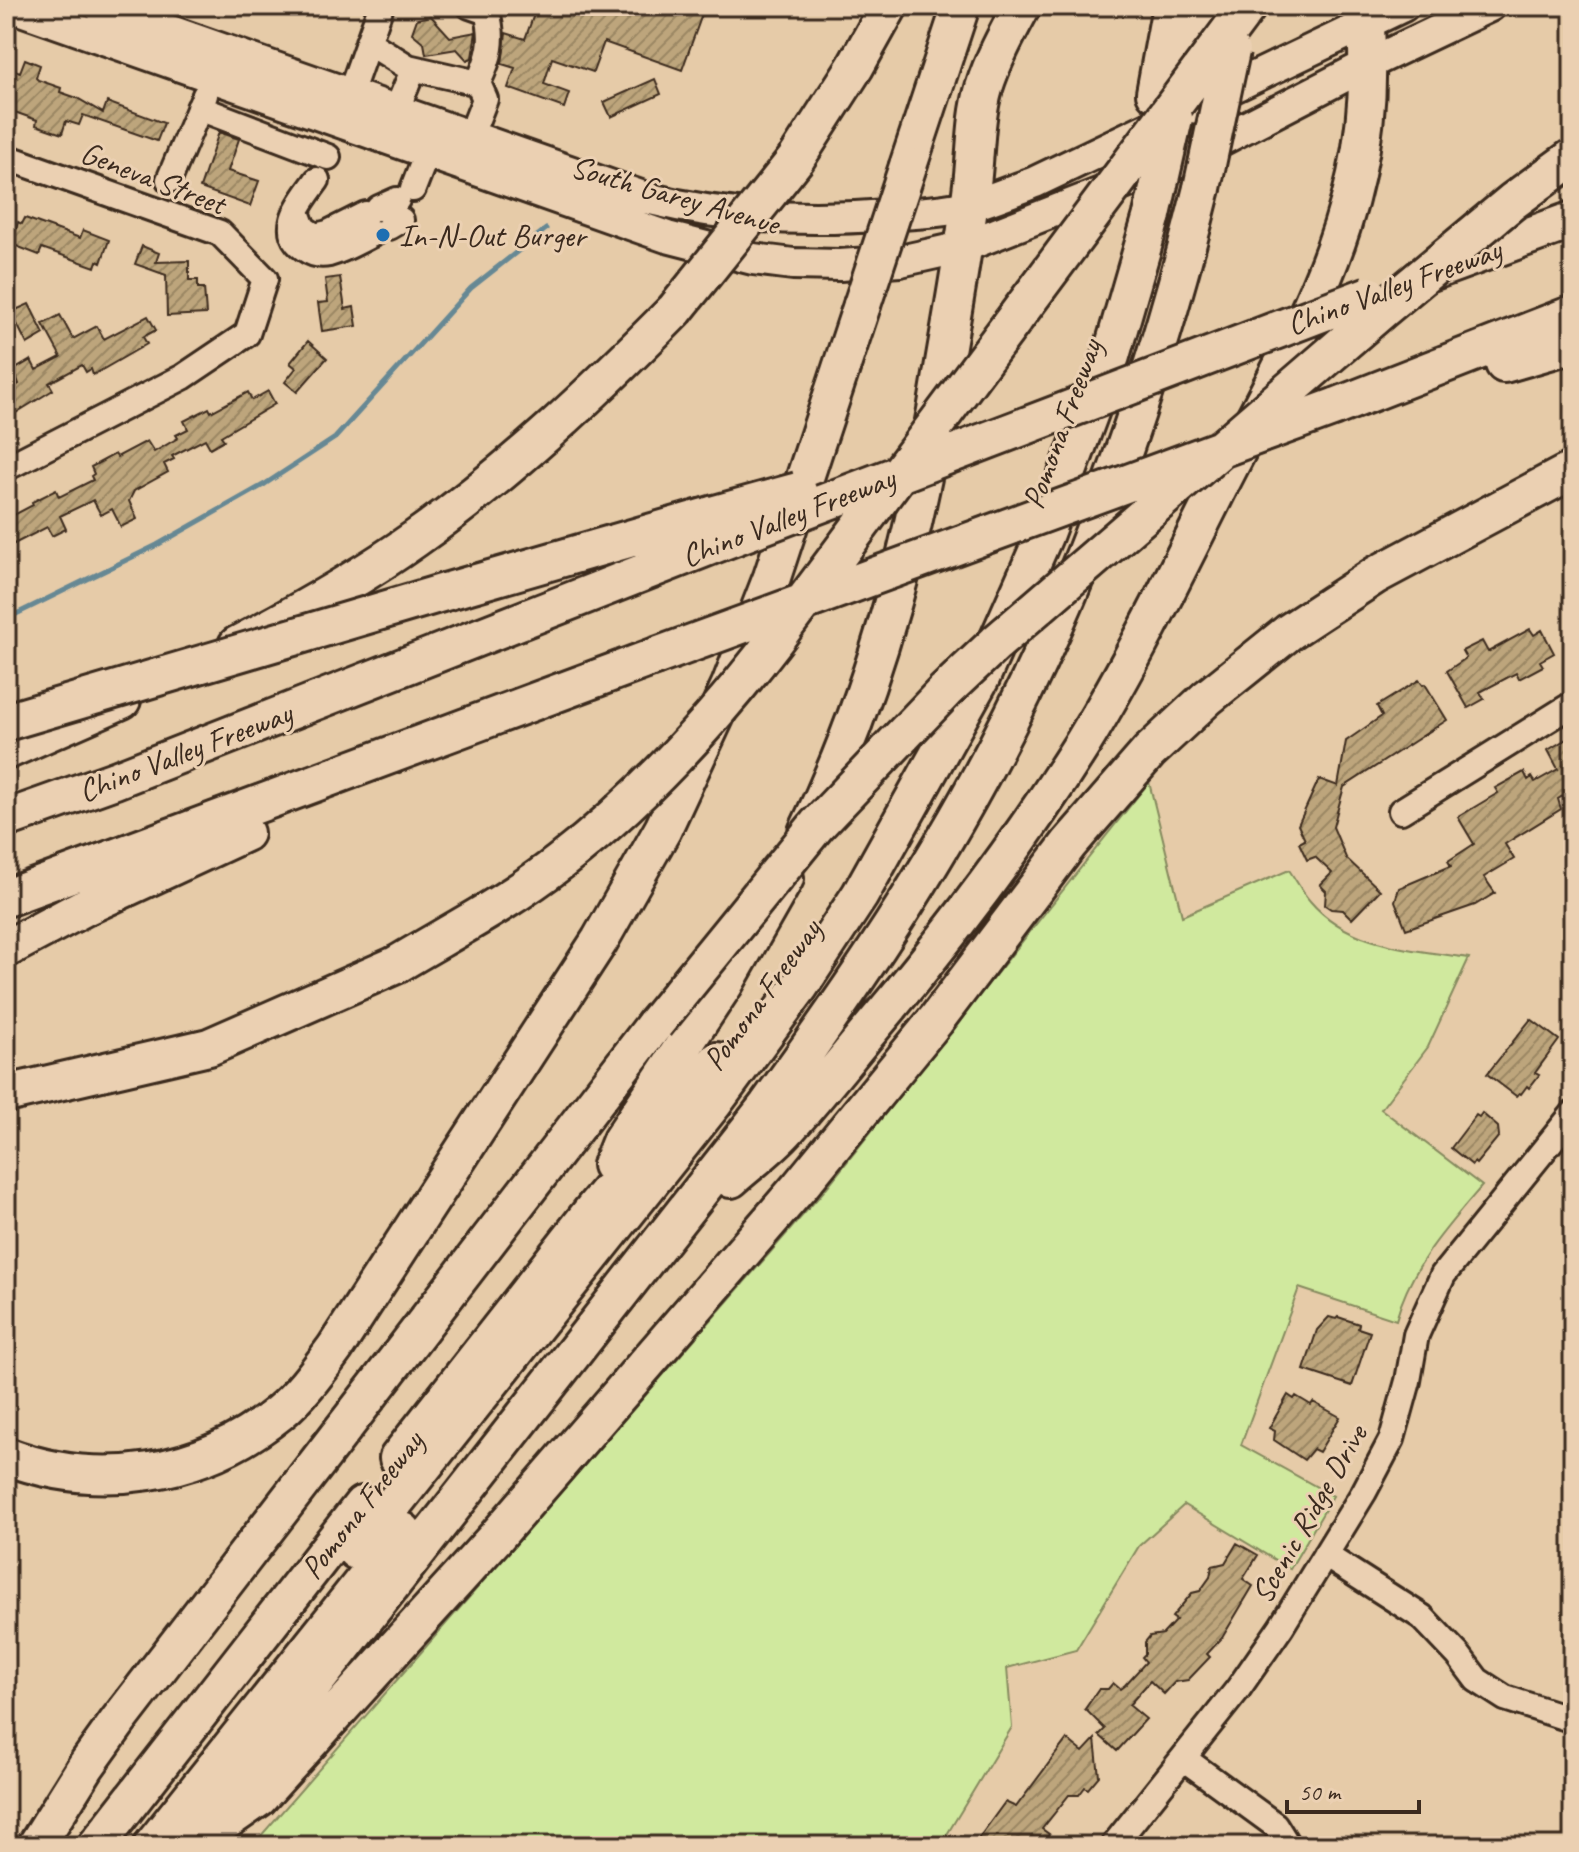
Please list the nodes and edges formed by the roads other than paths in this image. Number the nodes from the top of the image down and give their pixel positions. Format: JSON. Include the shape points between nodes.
{"nodes":[{"id":1,"x":10,"y":6,"type":"edge"},
{"id":2,"x":99,"y":6,"type":"edge"},
{"id":3,"x":381,"y":6,"type":"edge"},
{"id":4,"x":470,"y":6,"type":"edge"},
{"id":5,"x":889,"y":6,"type":"edge"},
{"id":6,"x":961,"y":6,"type":"edge"},
{"id":7,"x":1022,"y":6,"type":"edge"},
{"id":8,"x":1171,"y":6,"type":"edge"},
{"id":9,"x":1197,"y":6,"type":"edge"},
{"id":10,"x":1220,"y":6,"type":"edge"},
{"id":11,"x":1240,"y":6,"type":"edge"},
{"id":12,"x":1248,"y":6,"type":"edge"},
{"id":13,"x":1403,"y":6,"type":"edge"},
{"id":14,"x":1490,"y":6,"type":"edge"},
{"id":15,"x":1365,"y":15,"type":"edge"},
{"id":16,"x":368,"y":42,"type":"junction"},
{"id":17,"x":1368,"y":64,"type":"junction"},
{"id":18,"x":408,"y":67,"type":"junction"},
{"id":19,"x":1195,"y":72,"type":"junction"},
{"id":20,"x":212,"y":78,"type":"junction"},
{"id":21,"x":478,"y":83,"type":"junction"},
{"id":22,"x":288,"y":104,"type":"junction"},
{"id":23,"x":199,"y":108,"type":"junction"},
{"id":24,"x":345,"y":108,"type":"junction"},
{"id":25,"x":396,"y":111,"type":"junction"},
{"id":26,"x":276,"y":137,"type":"junction"},
{"id":27,"x":470,"y":137,"type":"junction"},
{"id":28,"x":427,"y":153,"type":"junction"},
{"id":29,"x":6,"y":157,"type":"edge"},
{"id":30,"x":328,"y":157,"type":"dead end"},
{"id":31,"x":1573,"y":157,"type":"edge"},
{"id":32,"x":169,"y":180,"type":"dead end"},
{"id":33,"x":317,"y":180,"type":"dead end"},
{"id":34,"x":969,"y":206,"type":"junction"},
{"id":35,"x":1165,"y":207,"type":"junction"},
{"id":36,"x":1573,"y":220,"type":"edge"},
{"id":37,"x":963,"y":247,"type":"junction"},
{"id":38,"x":1573,"y":314,"type":"edge"},
{"id":39,"x":1573,"y":344,"type":"edge"},
{"id":40,"x":1397,"y":384,"type":"junction"},
{"id":41,"x":6,"y":468,"type":"edge"},
{"id":42,"x":1573,"y":470,"type":"edge"},
{"id":43,"x":718,"y":528,"type":"junction"},
{"id":44,"x":1573,"y":704,"type":"edge"},
{"id":45,"x":486,"y":721,"type":"junction"},
{"id":46,"x":6,"y":722,"type":"edge"},
{"id":47,"x":6,"y":751,"type":"edge"},
{"id":48,"x":1401,"y":811,"type":"dead end"},
{"id":49,"x":6,"y":819,"type":"edge"},
{"id":50,"x":6,"y":898,"type":"edge"},
{"id":51,"x":6,"y":949,"type":"edge"},
{"id":52,"x":6,"y":1094,"type":"edge"},
{"id":53,"x":1573,"y":1114,"type":"edge"},
{"id":54,"x":594,"y":1208,"type":"junction"},
{"id":55,"x":667,"y":1236,"type":"junction"},
{"id":56,"x":6,"y":1456,"type":"edge"},
{"id":57,"x":1325,"y":1555,"type":"junction"},
{"id":58,"x":1573,"y":1720,"type":"edge"},
{"id":59,"x":1183,"y":1758,"type":"junction"},
{"id":60,"x":36,"y":1846,"type":"edge"},
{"id":61,"x":96,"y":1846,"type":"edge"},
{"id":62,"x":124,"y":1846,"type":"edge"},
{"id":63,"x":152,"y":1846,"type":"edge"},
{"id":64,"x":189,"y":1846,"type":"edge"},
{"id":65,"x":1113,"y":1846,"type":"edge"},
{"id":66,"x":1288,"y":1846,"type":"edge"}],
"edges":[{"from":1,"to":20,"type":"main road","name":"South Garey Avenue"},
{"from":2,"to":24,"type":"main road","name":"South Garey Avenue"},
{"from":3,"to":16,"type":"street"},
{"from":4,"to":21,"type":"street","via":[[487,12],[493,34]]},
{"from":5,"to":47,"type":"highway","bridge":true,"via":[[796,159],[675,310],[552,430],[404,546],[294,615]]},
{"from":6,"to":56,"type":"highway","bridge":true,"via":[[772,577],[730,685],[663,829],[600,940],[320,1368],[280,1412],[254,1431],[221,1450],[167,1469],[74,1474]]},
{"from":7,"to":34,"type":"highway","via":[[983,92]]},
{"from":8,"to":19,"type":"highway","name":"Pomona Freeway"},
{"from":9,"to":19,"type":"highway"},
{"from":10,"to":19,"type":"highway"},
{"from":11,"to":19,"type":"highway","name":"Pomona Freeway"},
{"from":12,"to":52,"type":"highway","bridge":true,"via":[[730,698],[609,822],[513,896],[396,965],[209,1047]]},
{"from":13,"to":15,"type":"main road","name":"South Garey Avenue"},
{"from":14,"to":17,"type":"main road","name":"South Garey Avenue"},
{"from":15,"to":17,"type":"highway"},
{"from":15,"to":34,"type":"main road","name":"South Garey Avenue","via":[[1035,182]]},
{"from":16,"to":18,"type":"street"},
{"from":16,"to":24,"type":"street"},
{"from":17,"to":37,"type":"main road","name":"South Garey Avenue","via":[[1177,163]]},
{"from":17,"to":55,"type":"highway","via":[[1361,151],[1346,221],[1326,276],[1150,626],[1084,741],[963,917],[805,1108]]},
{"from":18,"to":21,"type":"street"},
{"from":18,"to":25,"type":"street","via":[[411,75]]},
{"from":19,"to":35,"type":"highway","name":"Pomona Freeway","bridge":true},
{"from":19,"to":35,"type":"highway","name":"Pomona Freeway","bridge":true,"via":[[1148,134]]},
{"from":20,"to":22,"type":"main road","name":"South Garey Avenue"},
{"from":20,"to":23,"type":"street"},
{"from":21,"to":27,"type":"street","via":[[485,99]]},
{"from":22,"to":24,"type":"main road","name":"South Garey Avenue"},
{"from":22,"to":26,"type":"street"},
{"from":23,"to":26,"type":"street"},
{"from":23,"to":32,"type":"street"},
{"from":24,"to":25,"type":"main road","name":"South Garey Avenue"},
{"from":24,"to":28,"type":"main road","name":"South Garey Avenue"},
{"from":25,"to":27,"type":"main road","name":"South Garey Avenue"},
{"from":26,"to":30,"type":"street"},
{"from":27,"to":34,"type":"main road","name":"South Garey Avenue","via":[[646,198],[724,214],[785,220]]},
{"from":28,"to":33,"type":"street","via":[[389,213],[334,252],[318,255],[302,248],[293,236],[292,220]]},
{"from":28,"to":37,"type":"main road","name":"South Garey Avenue","via":[[613,219],[753,259],[840,265],[900,261]]},
{"from":29,"to":41,"type":"street","name":"Geneva Street","via":[[220,233],[265,279],[247,334],[183,377]]},
{"from":31,"to":60,"type":"highway","bridge":true,"via":[[1392,301],[1072,576],[976,662],[817,825],[655,1024],[119,1720]]},
{"from":34,"to":37,"type":"highway"},
{"from":35,"to":54,"type":"highway","name":"Pomona Freeway","via":[[1081,376],[977,637],[902,782],[782,975]]},
{"from":35,"to":55,"type":"highway","name":"Pomona Freeway","via":[[1179,281],[1132,431],[1056,623],[979,780],[925,874],[834,1013]]},
{"from":35,"to":62,"type":"highway","via":[[1044,536],[981,678],[860,895],[713,1104]]},
{"from":35,"to":63,"type":"highway","via":[[1137,352],[1070,539],[1028,640],[908,864],[764,1074]]},
{"from":36,"to":43,"type":"highway","name":"Chino Valley Freeway","bridge":true,"via":[[948,456],[873,471]]},
{"from":37,"to":54,"type":"highway","via":[[917,510],[892,608],[849,737],[779,889],[724,985],[621,1140]]},
{"from":38,"to":40,"type":"highway"},
{"from":39,"to":40,"type":"highway","via":[[1486,369]]},
{"from":40,"to":45,"type":"highway","bridge":true},
{"from":42,"to":64,"type":"highway","via":[[1376,575],[1289,632],[1149,752],[1069,844],[936,1020],[800,1186],[496,1537],[259,1798]]},
{"from":43,"to":46,"type":"highway","bridge":true,"via":[[445,592]]},
{"from":43,"to":49,"type":"highway","name":"Chino Valley Freeway","via":[[115,780]]},
{"from":44,"to":48,"type":"street"},
{"from":45,"to":50,"type":"highway"},
{"from":45,"to":51,"type":"highway"},
{"from":53,"to":57,"type":"street","name":"Scenic Ridge Drive","via":[[1443,1275],[1416,1335],[1392,1439]]},
{"from":54,"to":61,"type":"highway","name":"Pomona Freeway"},
{"from":55,"to":64,"type":"highway","name":"Pomona Freeway"},
{"from":57,"to":58,"type":"street","via":[[1422,1617],[1477,1680],[1505,1698]]},
{"from":57,"to":59,"type":"street","name":"Scenic Ridge Drive","via":[[1247,1677]]},
{"from":59,"to":65,"type":"street","name":"Scenic Ridge Drive"},
{"from":59,"to":66,"type":"street","via":[[1275,1825]]}]}
